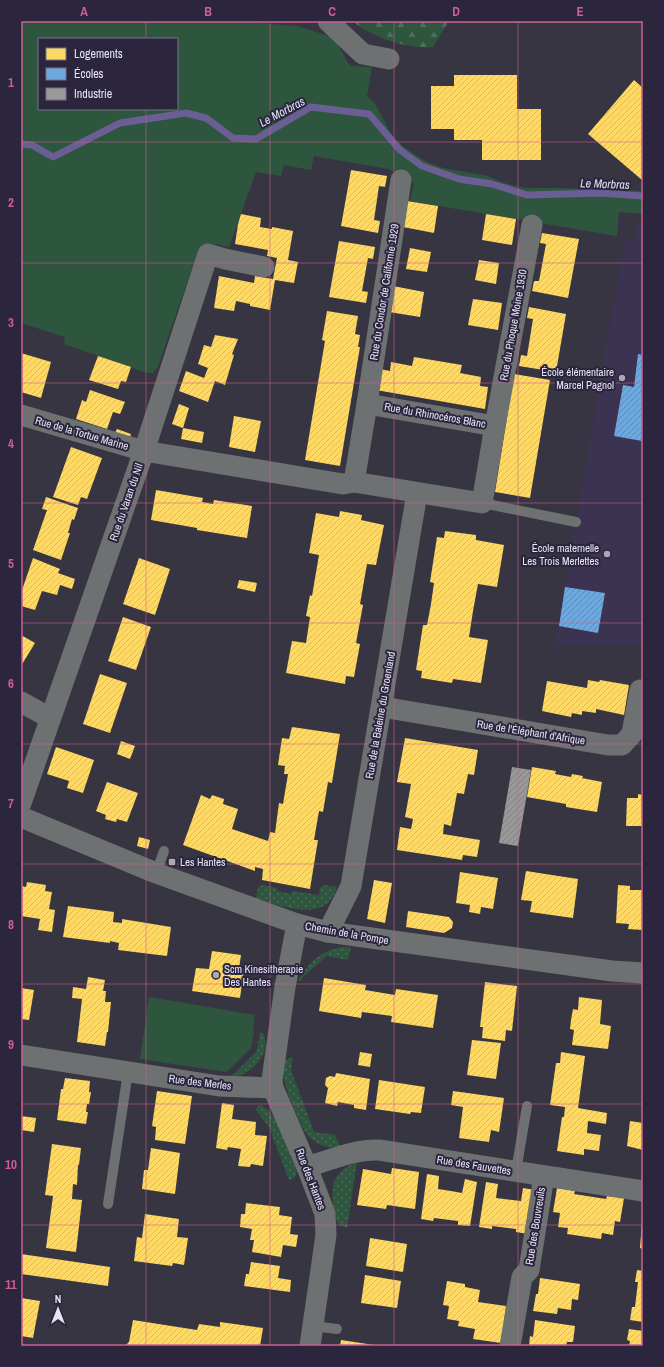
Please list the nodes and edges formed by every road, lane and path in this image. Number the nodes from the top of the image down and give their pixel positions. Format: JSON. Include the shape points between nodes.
{"nodes":[{"id":1,"x":328,"y":21,"type":"edge"},
{"id":2,"x":389,"y":59,"type":"dead end"},
{"id":3,"x":401,"y":180,"type":"dead end"},
{"id":4,"x":532,"y":225,"type":"dead end"},
{"id":5,"x":264,"y":267,"type":"dead end"},
{"id":6,"x":366,"y":404,"type":"junction"},
{"id":7,"x":21,"y":415,"type":"edge"},
{"id":8,"x":495,"y":426,"type":"junction"},
{"id":9,"x":144,"y":451,"type":"junction"},
{"id":10,"x":354,"y":482,"type":"junction"},
{"id":11,"x":418,"y":493,"type":"junction"},
{"id":12,"x":482,"y":503,"type":"junction"},
{"id":13,"x":576,"y":522,"type":"dead end"},
{"id":14,"x":640,"y":690,"type":"dead end"},
{"id":15,"x":21,"y":702,"type":"edge"},
{"id":16,"x":382,"y":707,"type":"junction"},
{"id":17,"x":50,"y":718,"type":"junction"},
{"id":18,"x":21,"y":803,"type":"edge"},
{"id":19,"x":21,"y":817,"type":"edge"},
{"id":20,"x":164,"y":851,"type":"dead end"},
{"id":21,"x":156,"y":873,"type":"junction"},
{"id":22,"x":297,"y":924,"type":"junction"},
{"id":23,"x":328,"y":932,"type":"junction"},
{"id":24,"x":643,"y":973,"type":"edge"},
{"id":25,"x":21,"y":1056,"type":"edge"},
{"id":26,"x":128,"y":1072,"type":"junction"},
{"id":27,"x":273,"y":1088,"type":"junction"},
{"id":28,"x":527,"y":1106,"type":"dead end"},
{"id":29,"x":307,"y":1167,"type":"junction"},
{"id":30,"x":516,"y":1171,"type":"junction"},
{"id":31,"x":544,"y":1176,"type":"junction"},
{"id":32,"x":643,"y":1191,"type":"edge"},
{"id":33,"x":108,"y":1204,"type":"dead end"},
{"id":34,"x":313,"y":1326,"type":"junction"},
{"id":35,"x":337,"y":1329,"type":"dead end"},
{"id":36,"x":310,"y":1346,"type":"edge"},
{"id":37,"x":510,"y":1346,"type":"edge"}],
"edges":[{"from":1,"to":2,"type":"street","via":[[363,54]]},
{"from":3,"to":6,"type":"street","name":"Rue du Condor de Californie 1929"},
{"from":4,"to":8,"type":"street","name":"Rue du Phoque Moine 1930"},
{"from":5,"to":9,"type":"street","name":"Rue du Varan du Nil","via":[[208,254]]},
{"from":6,"to":8,"type":"street","name":"Rue du Rhinocéros Blanc"},
{"from":6,"to":10,"type":"street"},
{"from":7,"to":9,"type":"street","name":"Rue de la Tortue Marine"},
{"from":8,"to":12,"type":"street","name":"Rue du Rhinocéros Blanc"},
{"from":9,"to":10,"type":"street","via":[[343,484]]},
{"from":9,"to":17,"type":"street","name":"Rue du Varan du Nil"},
{"from":10,"to":11,"type":"street"},
{"from":11,"to":12,"type":"street"},
{"from":11,"to":16,"type":"street","name":"Rue de la Baleine du Groenland"},
{"from":12,"to":13,"type":"lane"},
{"from":14,"to":16,"type":"street","name":"Rue de l'Éléphant d'Afrique","via":[[632,734],[622,745],[593,743]]},
{"from":15,"to":17,"type":"street"},
{"from":16,"to":23,"type":"street","name":"Rue de la Baleine du Groenland","via":[[351,886]]},
{"from":17,"to":18,"type":"street","name":"Rue du Varan du Nil"},
{"from":19,"to":21,"type":"street","name":"Chemin de la Pompe"},
{"from":20,"to":21,"type":"lane"},
{"from":21,"to":22,"type":"street","name":"Chemin de la Pompe"},
{"from":22,"to":23,"type":"street","name":"Chemin de la Pompe"},
{"from":22,"to":27,"type":"street","via":[[274,1060]]},
{"from":23,"to":24,"type":"street","name":"Chemin de la Pompe","via":[[612,971]]},
{"from":25,"to":26,"type":"street","name":"Rue des Merles"},
{"from":26,"to":27,"type":"street","name":"Rue des Merles","via":[[219,1086]]},
{"from":26,"to":33,"type":"lane"},
{"from":27,"to":29,"type":"street","name":"Rue des Hantes"},
{"from":28,"to":30,"type":"lane"},
{"from":29,"to":30,"type":"street","name":"Rue des Fauvettes","via":[[372,1150]]},
{"from":29,"to":34,"type":"street","name":"Rue des Hantes","via":[[325,1214],[326,1227]]},
{"from":30,"to":31,"type":"street","name":"Rue des Fauvettes"},
{"from":31,"to":32,"type":"street","name":"Rue des Fauvettes"},
{"from":31,"to":37,"type":"street","name":"Rue des Bouvreuils","via":[[529,1270],[522,1277]]},
{"from":34,"to":35,"type":"lane"},
{"from":34,"to":36,"type":"street","name":"Rue des Hantes"}]}
